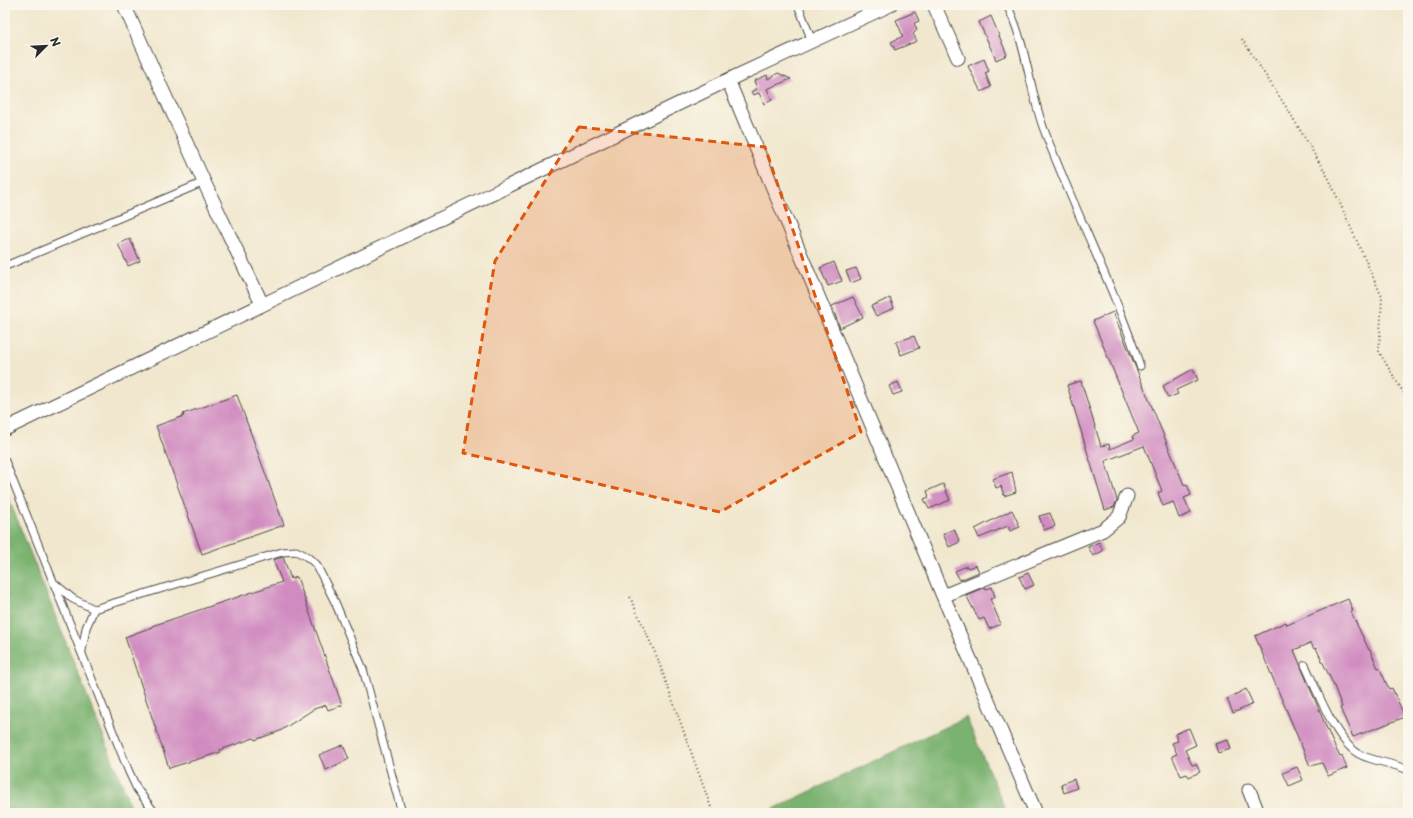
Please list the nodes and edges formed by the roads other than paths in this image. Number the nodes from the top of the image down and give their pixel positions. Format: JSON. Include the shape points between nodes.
{"nodes":[{"id":1,"x":124,"y":5,"type":"edge"},
{"id":2,"x":798,"y":5,"type":"edge"},
{"id":3,"x":890,"y":5,"type":"edge"},
{"id":4,"x":934,"y":5,"type":"edge"},
{"id":5,"x":1007,"y":5,"type":"edge"},
{"id":6,"x":812,"y":41,"type":"junction"},
{"id":7,"x":958,"y":58,"type":"dead end"},
{"id":8,"x":728,"y":80,"type":"junction"},
{"id":9,"x":204,"y":182,"type":"junction"},
{"id":10,"x":8,"y":265,"type":"dead end"},
{"id":11,"x":262,"y":304,"type":"junction"},
{"id":12,"x":1140,"y":366,"type":"dead end"},
{"id":13,"x":5,"y":429,"type":"edge"},
{"id":14,"x":5,"y":461,"type":"edge"},
{"id":15,"x":1127,"y":496,"type":"dead end"},
{"id":16,"x":54,"y":583,"type":"junction"},
{"id":17,"x":943,"y":596,"type":"junction"},
{"id":18,"x":94,"y":609,"type":"junction"},
{"id":19,"x":82,"y":653,"type":"junction"},
{"id":20,"x":1304,"y":665,"type":"dead end"},
{"id":21,"x":1408,"y":770,"type":"edge"},
{"id":22,"x":1249,"y":790,"type":"dead end"},
{"id":23,"x":155,"y":813,"type":"edge"},
{"id":24,"x":402,"y":813,"type":"edge"},
{"id":25,"x":1036,"y":813,"type":"edge"},
{"id":26,"x":1258,"y":813,"type":"edge"}],
"edges":[{"from":1,"to":9,"type":"street"},
{"from":2,"to":6,"type":"lane"},
{"from":3,"to":6,"type":"street"},
{"from":4,"to":7,"type":"street"},
{"from":5,"to":12,"type":"lane","via":[[1016,26],[1043,126],[1103,267]]},
{"from":6,"to":8,"type":"street"},
{"from":8,"to":11,"type":"street"},
{"from":8,"to":17,"type":"street"},
{"from":9,"to":10,"type":"lane"},
{"from":9,"to":11,"type":"street"},
{"from":11,"to":13,"type":"street"},
{"from":14,"to":16,"type":"lane"},
{"from":15,"to":17,"type":"street","via":[[1119,517],[1103,530]]},
{"from":16,"to":18,"type":"lane","via":[[73,599]]},
{"from":16,"to":19,"type":"lane"},
{"from":17,"to":25,"type":"street"},
{"from":18,"to":19,"type":"lane","via":[[86,628]]},
{"from":18,"to":24,"type":"lane","via":[[282,552],[296,551],[306,556],[316,564],[332,595],[363,669]]},
{"from":19,"to":23,"type":"lane","via":[[133,782]]},
{"from":20,"to":21,"type":"lane","via":[[1337,730],[1348,746],[1362,756]]},
{"from":22,"to":26,"type":"street"}]}
